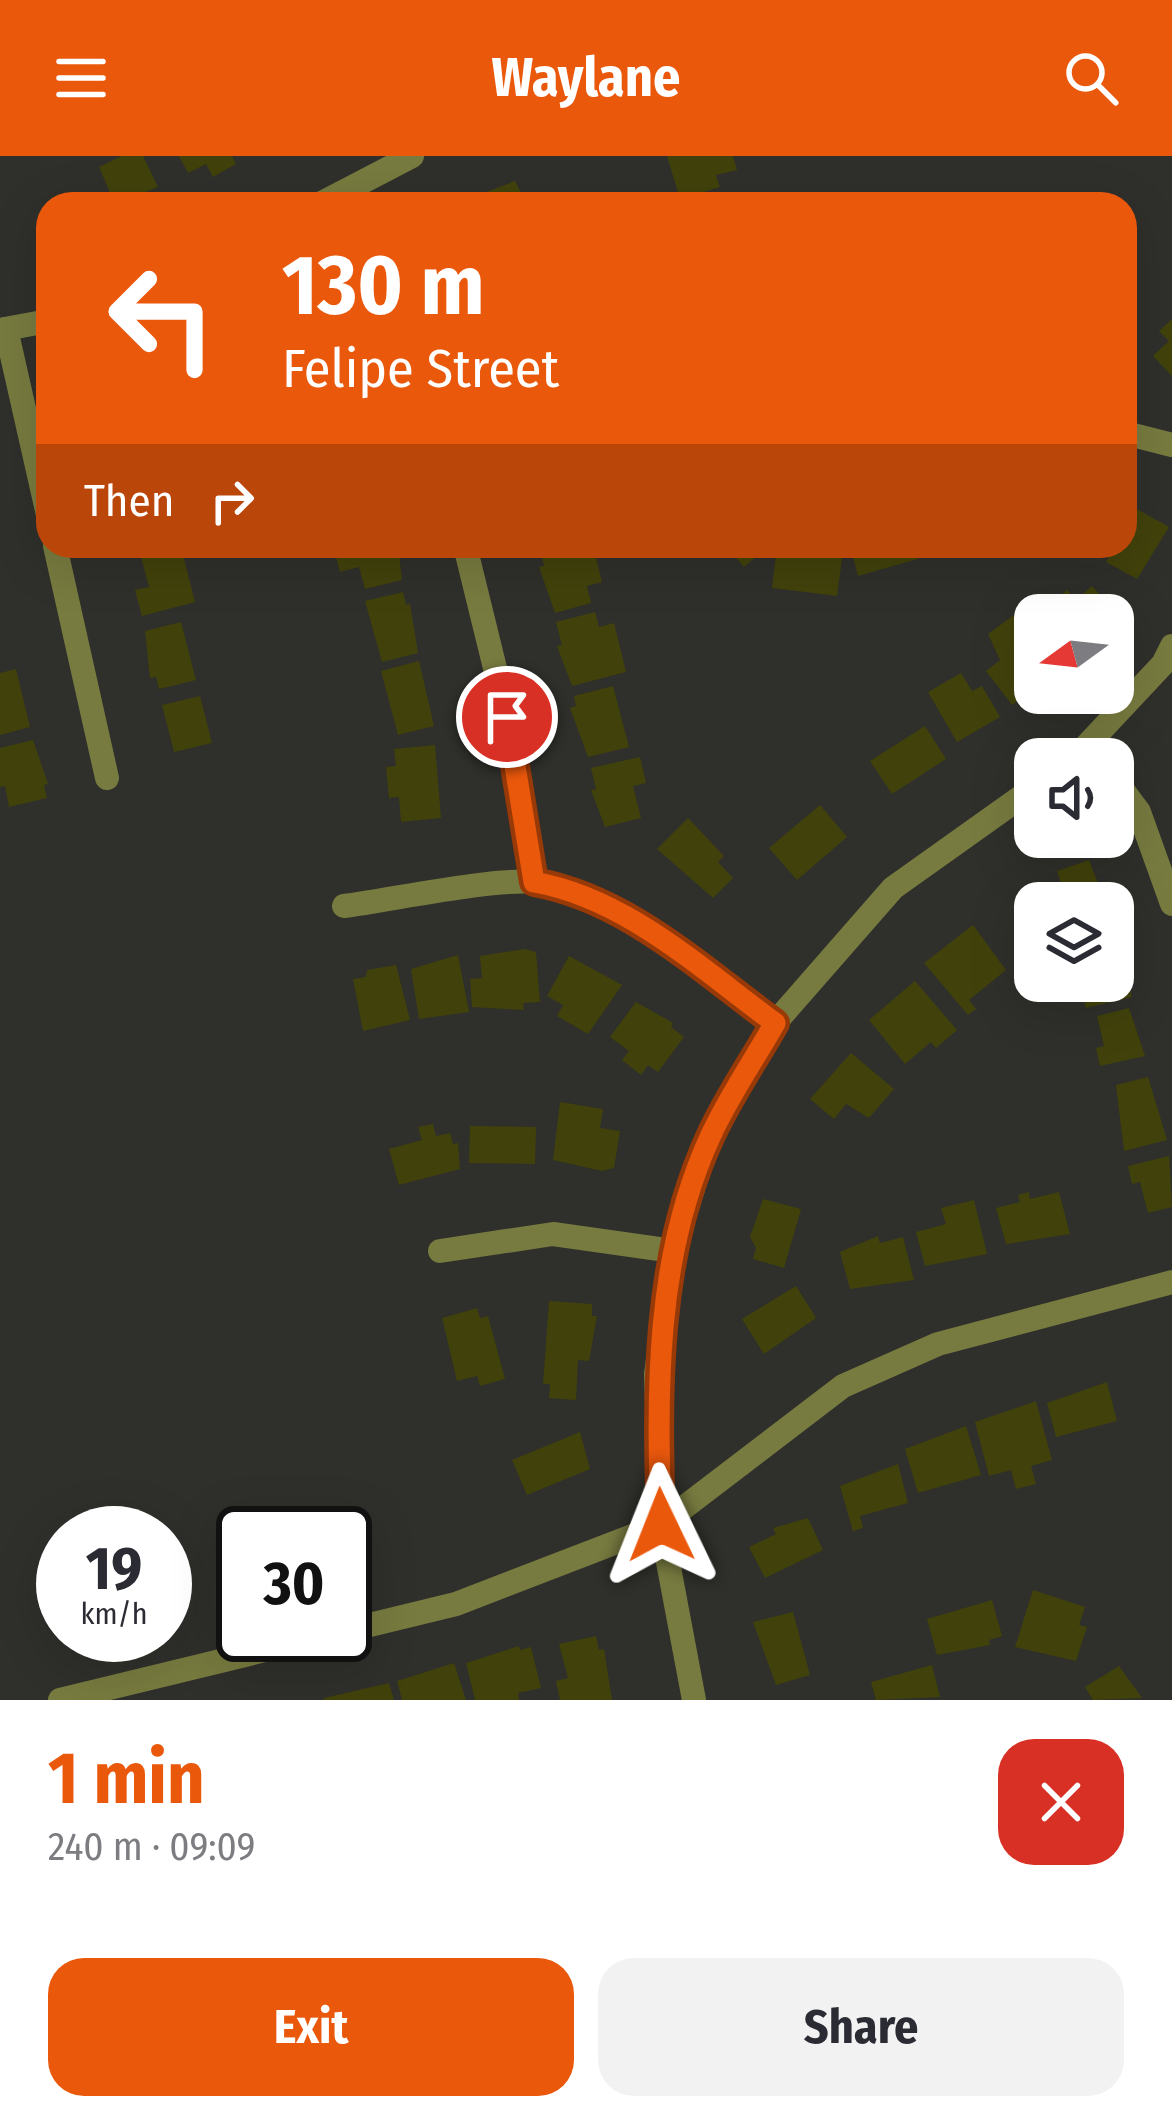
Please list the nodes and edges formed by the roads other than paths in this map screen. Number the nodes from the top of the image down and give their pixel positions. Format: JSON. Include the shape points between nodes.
{"nodes":[{"id":1,"x":412,"y":156,"type":"edge"},
{"id":2,"x":375,"y":178,"type":"junction"},
{"id":3,"x":345,"y":192,"type":"edge"},
{"id":4,"x":379,"y":192,"type":"edge"},
{"id":5,"x":36,"y":323,"type":"edge"},
{"id":6,"x":3,"y":329,"type":"edge"},
{"id":7,"x":1137,"y":436,"type":"edge"},
{"id":8,"x":1172,"y":445,"type":"edge"},
{"id":9,"x":36,"y":465,"type":"edge"},
{"id":10,"x":58,"y":558,"type":"edge"},
{"id":11,"x":468,"y":558,"type":"edge"},
{"id":12,"x":1172,"y":646,"type":"edge"},
{"id":13,"x":1102,"y":738,"type":"edge"},
{"id":14,"x":107,"y":778,"type":"dead end"},
{"id":15,"x":1014,"y":802,"type":"edge"},
{"id":16,"x":1134,"y":806,"type":"edge"},
{"id":17,"x":534,"y":882,"type":"junction"},
{"id":18,"x":1172,"y":904,"type":"edge"},
{"id":19,"x":344,"y":905,"type":"dead end"},
{"id":20,"x":775,"y":1023,"type":"junction"},
{"id":21,"x":440,"y":1251,"type":"dead end"},
{"id":22,"x":673,"y":1251,"type":"junction"},
{"id":23,"x":1172,"y":1282,"type":"edge"},
{"id":24,"x":661,"y":1525,"type":"junction"},
{"id":25,"x":372,"y":1624,"type":"edge"},
{"id":26,"x":216,"y":1662,"type":"edge"},
{"id":27,"x":59,"y":1700,"type":"edge"},
{"id":28,"x":694,"y":1700,"type":"edge"}],
"edges":[{"from":1,"to":2,"type":"street"},
{"from":2,"to":3,"type":"street"},
{"from":2,"to":4,"type":"street"},
{"from":5,"to":6,"type":"street"},
{"from":6,"to":9,"type":"street"},
{"from":7,"to":8,"type":"street"},
{"from":10,"to":14,"type":"street"},
{"from":11,"to":17,"type":"street","via":[[507,717]]},
{"from":12,"to":13,"type":"street"},
{"from":15,"to":20,"type":"street","via":[[892,887]]},
{"from":16,"to":18,"type":"street"},
{"from":17,"to":19,"type":"street"},
{"from":17,"to":20,"type":"street","via":[[569,888],[641,925]]},
{"from":20,"to":22,"type":"street","via":[[710,1136]]},
{"from":21,"to":22,"type":"street","via":[[553,1234]]},
{"from":22,"to":24,"type":"street","via":[[656,1374]]},
{"from":23,"to":24,"type":"street","via":[[938,1344],[843,1386]]},
{"from":24,"to":25,"type":"street","via":[[456,1604]]},
{"from":24,"to":28,"type":"street"},
{"from":26,"to":27,"type":"street"}]}
